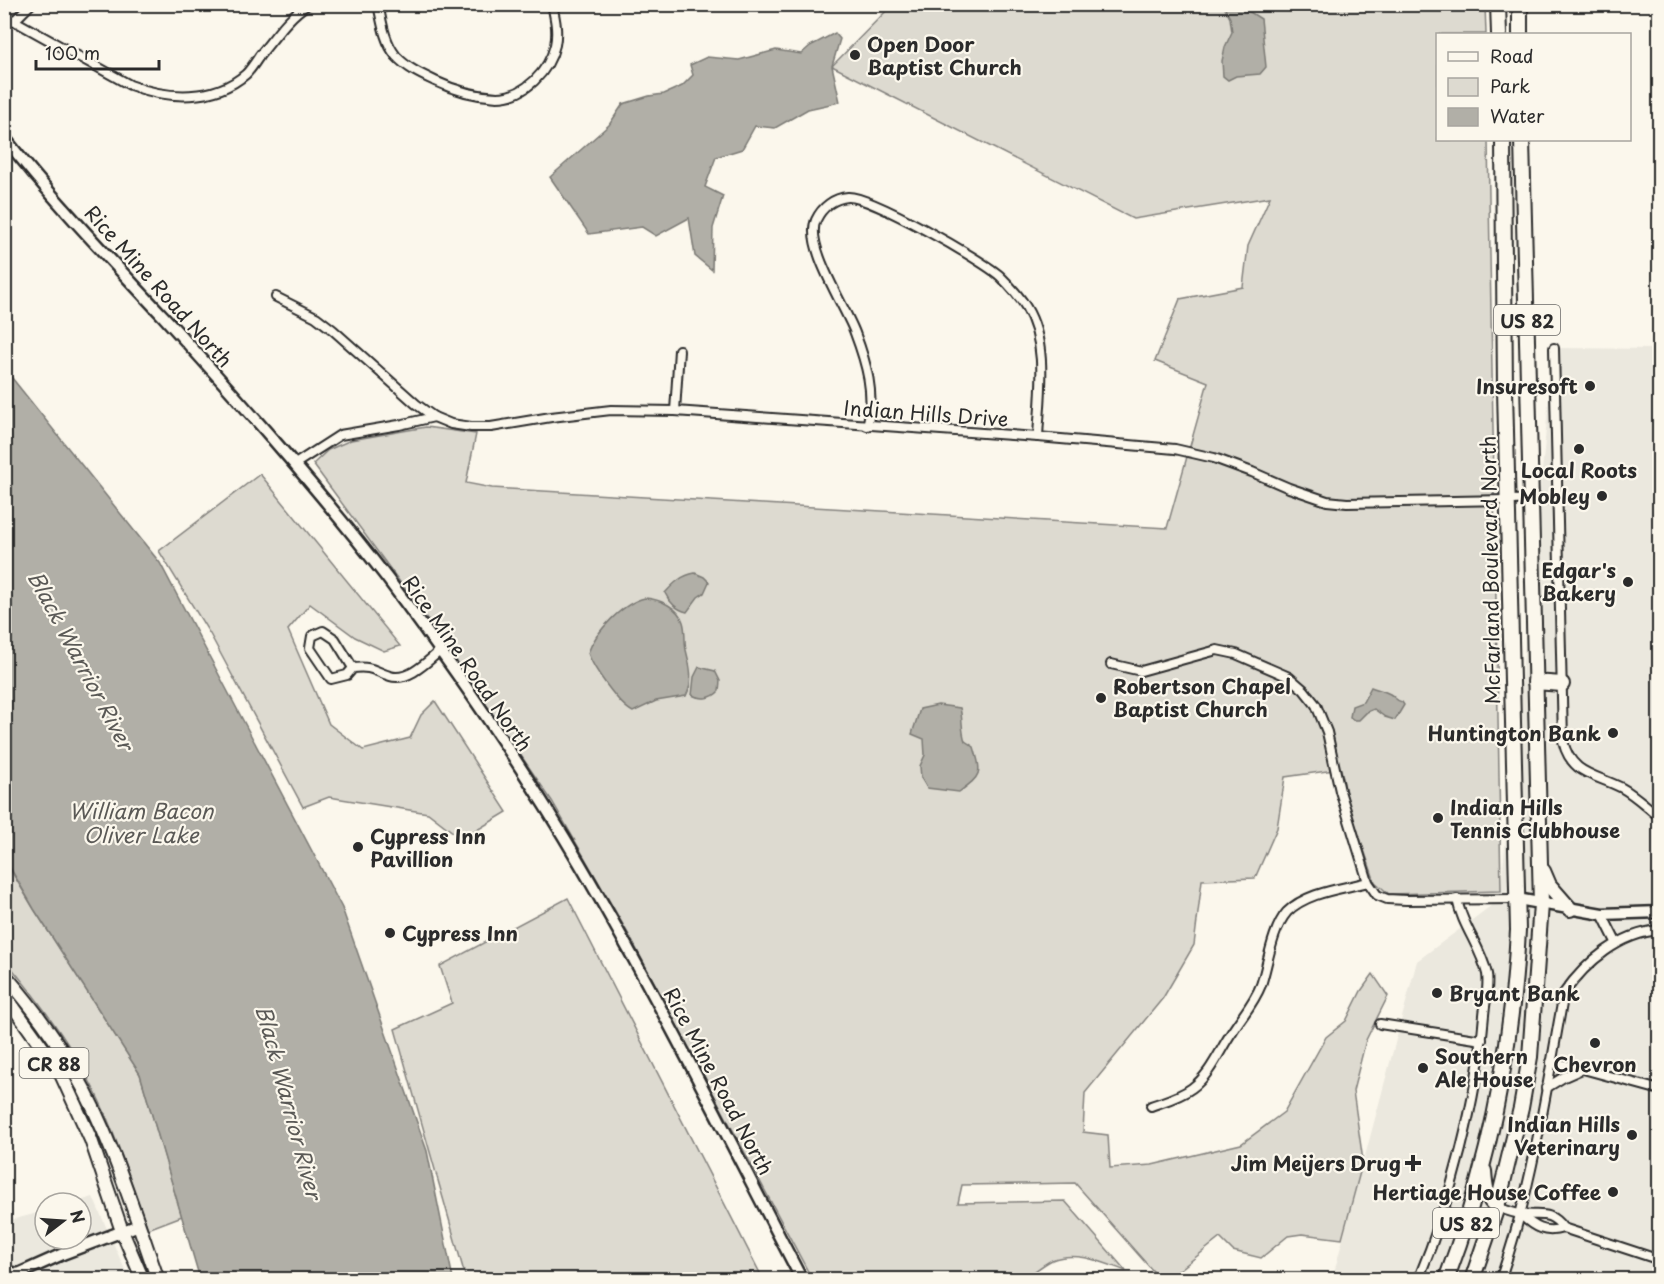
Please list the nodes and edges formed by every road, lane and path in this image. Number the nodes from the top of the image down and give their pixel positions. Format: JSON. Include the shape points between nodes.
{"nodes":[{"id":1,"x":31,"y":4,"type":"edge"},
{"id":2,"x":308,"y":4,"type":"edge"},
{"id":3,"x":378,"y":4,"type":"edge"},
{"id":4,"x":552,"y":4,"type":"edge"},
{"id":5,"x":1498,"y":4,"type":"edge"},
{"id":6,"x":1520,"y":4,"type":"edge"},
{"id":7,"x":4,"y":15,"type":"edge"},
{"id":8,"x":14,"y":21,"type":"junction"},
{"id":9,"x":1499,"y":33,"type":"edge"},
{"id":10,"x":1520,"y":33,"type":"edge"},
{"id":11,"x":4,"y":137,"type":"edge"},
{"id":12,"x":1503,"y":141,"type":"edge"},
{"id":13,"x":1522,"y":141,"type":"edge"},
{"id":14,"x":276,"y":297,"type":"dead end"},
{"id":15,"x":1554,"y":348,"type":"dead end"},
{"id":16,"x":679,"y":350,"type":"dead end"},
{"id":17,"x":675,"y":411,"type":"junction"},
{"id":18,"x":434,"y":417,"type":"junction"},
{"id":19,"x":867,"y":426,"type":"junction"},
{"id":20,"x":1038,"y":437,"type":"junction"},
{"id":21,"x":295,"y":464,"type":"junction"},
{"id":22,"x":1558,"y":499,"type":"junction"},
{"id":23,"x":1508,"y":500,"type":"junction"},
{"id":24,"x":1531,"y":500,"type":"junction"},
{"id":25,"x":440,"y":651,"type":"junction"},
{"id":26,"x":1111,"y":664,"type":"dead end"},
{"id":27,"x":353,"y":668,"type":"junction"},
{"id":28,"x":1536,"y":682,"type":"junction"},
{"id":29,"x":1562,"y":684,"type":"junction"},
{"id":30,"x":1659,"y":817,"type":"edge"},
{"id":31,"x":1539,"y":864,"type":"junction"},
{"id":32,"x":1368,"y":882,"type":"junction"},
{"id":33,"x":1457,"y":898,"type":"junction"},
{"id":34,"x":1517,"y":899,"type":"junction"},
{"id":35,"x":1541,"y":904,"type":"junction"},
{"id":36,"x":1570,"y":909,"type":"junction"},
{"id":37,"x":1659,"y":912,"type":"edge"},
{"id":38,"x":1602,"y":914,"type":"junction"},
{"id":39,"x":1659,"y":930,"type":"edge"},
{"id":40,"x":1616,"y":942,"type":"junction"},
{"id":41,"x":4,"y":974,"type":"edge"},
{"id":42,"x":4,"y":994,"type":"edge"},
{"id":43,"x":1380,"y":1024,"type":"dead end"},
{"id":44,"x":1482,"y":1040,"type":"junction"},
{"id":45,"x":1551,"y":1062,"type":"junction"},
{"id":46,"x":1583,"y":1069,"type":"junction"},
{"id":47,"x":1546,"y":1088,"type":"junction"},
{"id":48,"x":1659,"y":1090,"type":"edge"},
{"id":49,"x":1151,"y":1106,"type":"dead end"},
{"id":50,"x":1483,"y":1166,"type":"junction"},
{"id":51,"x":1497,"y":1207,"type":"junction"},
{"id":52,"x":1521,"y":1215,"type":"junction"},
{"id":53,"x":139,"y":1225,"type":"junction"},
{"id":54,"x":1563,"y":1228,"type":"junction"},
{"id":55,"x":122,"y":1231,"type":"junction"},
{"id":56,"x":1659,"y":1260,"type":"edge"},
{"id":57,"x":4,"y":1277,"type":"edge"},
{"id":58,"x":17,"y":1277,"type":"edge"},
{"id":59,"x":143,"y":1280,"type":"edge"},
{"id":60,"x":158,"y":1280,"type":"edge"},
{"id":61,"x":802,"y":1280,"type":"edge"},
{"id":62,"x":1418,"y":1280,"type":"edge"},
{"id":63,"x":1446,"y":1280,"type":"edge"},
{"id":64,"x":1473,"y":1280,"type":"edge"},
{"id":65,"x":1500,"y":1280,"type":"edge"}],
"edges":[{"from":1,"to":8,"type":"street"},
{"from":2,"to":8,"type":"street","via":[[284,26],[246,74],[209,92],[189,96],[168,96],[130,85]]},
{"from":3,"to":4,"type":"street","via":[[386,38],[396,56],[411,70],[458,91],[498,97],[518,92],[535,81],[548,65],[557,25]]},
{"from":5,"to":9,"type":"highway"},
{"from":6,"to":10,"type":"highway"},
{"from":7,"to":8,"type":"street"},
{"from":11,"to":21,"type":"main road","name":"Rice Mine Road North"},
{"from":12,"to":23,"type":"highway","name":"McFarland Boulevard North","number":"US 82"},
{"from":13,"to":24,"type":"highway","number":"US 82"},
{"from":14,"to":18,"type":"street","via":[[333,330]]},
{"from":15,"to":22,"type":"street"},
{"from":16,"to":17,"type":"street"},
{"from":17,"to":18,"type":"street","name":"Indian Hills Drive","via":[[611,410],[491,427],[461,426]]},
{"from":17,"to":19,"type":"street","name":"Indian Hills Drive"},
{"from":18,"to":21,"type":"street","via":[[340,435]]},
{"from":19,"to":20,"type":"street","name":"Indian Hills Drive"},
{"from":19,"to":20,"type":"street","via":[[867,369],[855,332],[817,250],[813,230],[828,203],[848,197],[868,201],[967,252],[999,276],[1026,306],[1041,354]]},
{"from":20,"to":23,"type":"street","name":"Indian Hills Drive","via":[[1175,449],[1214,458],[1327,501],[1368,504]]},
{"from":21,"to":25,"type":"main road","name":"Rice Mine Road North"},
{"from":22,"to":24,"type":"street","name":"Indian Hills Drive"},
{"from":22,"to":29,"type":"street"},
{"from":23,"to":24,"type":"street","name":"Indian Hills Drive"},
{"from":23,"to":34,"type":"highway","name":"McFarland Boulevard North","number":"US 82"},
{"from":24,"to":28,"type":"highway","number":"US 82"},
{"from":25,"to":27,"type":"street","via":[[408,675],[393,678],[368,666]]},
{"from":25,"to":61,"type":"main road","name":"Rice Mine Road North","via":[[580,863]]},
{"from":26,"to":32,"type":"street","via":[[1141,671],[1207,651],[1227,651],[1297,683],[1316,705],[1327,732],[1340,791]]},
{"from":27,"to":27,"type":"street","via":[[335,639],[323,631],[312,636],[310,648],[331,679],[346,675]]},
{"from":28,"to":29,"type":"highway"},
{"from":28,"to":31,"type":"highway","number":"US 82"},
{"from":29,"to":30,"type":"street","via":[[1563,741],[1573,763],[1582,772],[1623,789]]},
{"from":31,"to":35,"type":"highway","number":"US 82"},
{"from":31,"to":36,"type":"highway","via":[[1549,885]]},
{"from":32,"to":33,"type":"street","via":[[1377,895],[1387,899]]},
{"from":32,"to":49,"type":"street","via":[[1312,896],[1287,913],[1277,931],[1260,988],[1208,1072],[1186,1092]]},
{"from":33,"to":34,"type":"street"},
{"from":33,"to":44,"type":"street","via":[[1487,977]]},
{"from":34,"to":35,"type":"main road"},
{"from":34,"to":50,"type":"highway","name":"McFarland Boulevard North","number":"US 82","via":[[1511,1020]]},
{"from":35,"to":36,"type":"main road"},
{"from":35,"to":51,"type":"highway","number":"US 82","via":[[1530,1057]]},
{"from":36,"to":38,"type":"main road"},
{"from":37,"to":38,"type":"main road"},
{"from":38,"to":40,"type":"street"},
{"from":39,"to":40,"type":"street"},
{"from":40,"to":45,"type":"street","via":[[1576,976],[1564,993]]},
{"from":41,"to":53,"type":"main road","via":[[48,1029],[75,1072],[98,1119]]},
{"from":42,"to":55,"type":"main road","number":"CR 88","via":[[60,1072],[91,1140]]},
{"from":43,"to":44,"type":"street"},
{"from":44,"to":62,"type":"street","via":[[1450,1190]]},
{"from":45,"to":46,"type":"street"},
{"from":45,"to":47,"type":"street"},
{"from":46,"to":47,"type":"street"},
{"from":46,"to":48,"type":"street"},
{"from":47,"to":52,"type":"street"},
{"from":50,"to":51,"type":"highway","via":[[1488,1197]]},
{"from":50,"to":63,"type":"highway","name":"McFarland Boulevard North","number":"US 82"},
{"from":51,"to":52,"type":"street"},
{"from":51,"to":64,"type":"highway","number":"US 82"},
{"from":52,"to":54,"type":"street","via":[[1537,1213],[1556,1219]]},
{"from":52,"to":54,"type":"street","via":[[1533,1225],[1553,1232]]},
{"from":52,"to":65,"type":"street"},
{"from":53,"to":55,"type":"main road"},
{"from":53,"to":60,"type":"main road"},
{"from":54,"to":56,"type":"street"},
{"from":55,"to":58,"type":"main road"},
{"from":55,"to":59,"type":"main road","number":"CR 88"},
{"from":57,"to":58,"type":"main road","via":[[12,1273]]}]}
